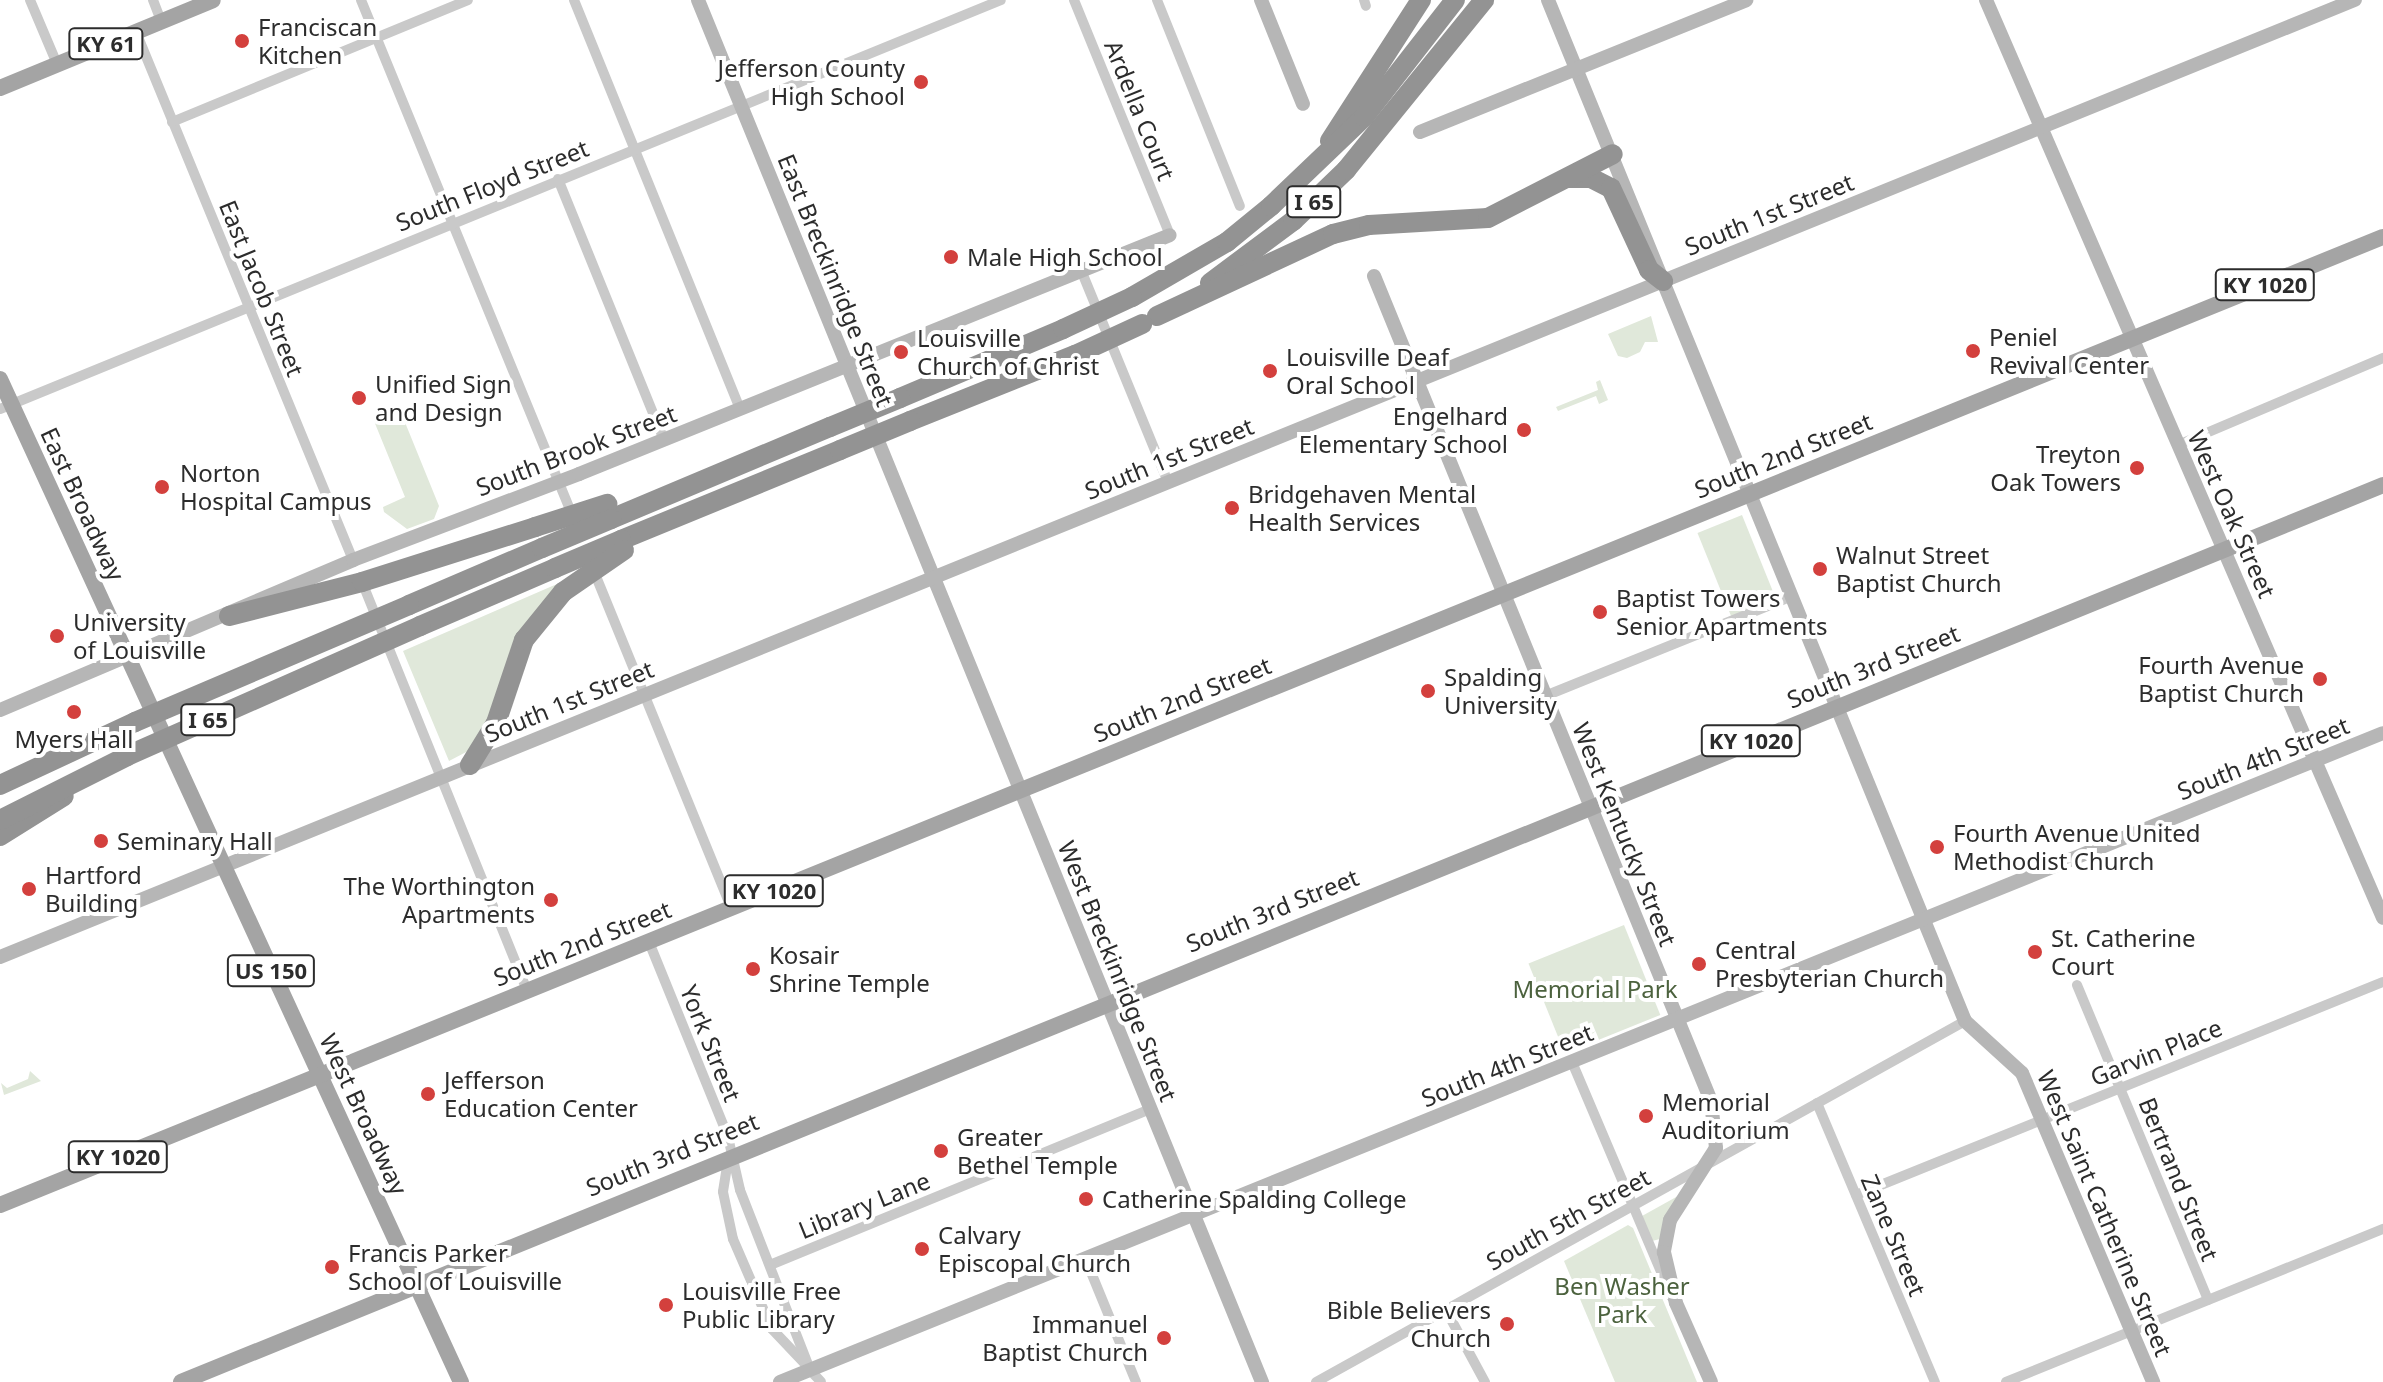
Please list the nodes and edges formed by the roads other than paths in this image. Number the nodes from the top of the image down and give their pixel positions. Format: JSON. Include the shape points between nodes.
{"nodes":[{"id":1,"x":30,"y":0,"type":"edge"},
{"id":2,"x":153,"y":0,"type":"edge"},
{"id":3,"x":213,"y":0,"type":"edge"},
{"id":4,"x":361,"y":0,"type":"edge"},
{"id":5,"x":468,"y":0,"type":"edge"},
{"id":6,"x":574,"y":0,"type":"edge"},
{"id":7,"x":698,"y":0,"type":"edge"},
{"id":8,"x":1001,"y":0,"type":"edge"},
{"id":9,"x":1074,"y":0,"type":"edge"},
{"id":10,"x":1157,"y":0,"type":"edge"},
{"id":11,"x":1261,"y":0,"type":"edge"},
{"id":12,"x":1421,"y":0,"type":"edge"},
{"id":13,"x":1455,"y":0,"type":"edge"},
{"id":14,"x":1484,"y":0,"type":"edge"},
{"id":15,"x":1548,"y":0,"type":"edge"},
{"id":16,"x":1746,"y":0,"type":"edge"},
{"id":17,"x":1986,"y":0,"type":"edge"},
{"id":18,"x":2355,"y":0,"type":"edge"},
{"id":19,"x":973,"y":5,"type":"edge"},
{"id":20,"x":161,"y":21,"type":"junction"},
{"id":21,"x":136,"y":32,"type":"junction"},
{"id":22,"x":377,"y":38,"type":"junction"},
{"id":23,"x":57,"y":64,"type":"junction"},
{"id":24,"x":1576,"y":69,"type":"junction"},
{"id":25,"x":0,"y":88,"type":"edge"},
{"id":26,"x":1303,"y":104,"type":"dead end"},
{"id":27,"x":741,"y":105,"type":"junction"},
{"id":28,"x":172,"y":122,"type":"junction"},
{"id":29,"x":2041,"y":128,"type":"junction"},
{"id":30,"x":1420,"y":132,"type":"dead end"},
{"id":31,"x":1339,"y":135,"type":"junction"},
{"id":32,"x":634,"y":148,"type":"junction"},
{"id":33,"x":1613,"y":154,"type":"junction"},
{"id":34,"x":1568,"y":178,"type":"junction"},
{"id":35,"x":558,"y":179,"type":"junction"},
{"id":36,"x":1240,"y":206,"type":"dead end"},
{"id":37,"x":452,"y":225,"type":"junction"},
{"id":38,"x":1170,"y":235,"type":"joint"},
{"id":39,"x":2383,"y":237,"type":"edge"},
{"id":40,"x":1246,"y":268,"type":"junction"},
{"id":41,"x":1081,"y":270,"type":"junction"},
{"id":42,"x":1374,"y":276,"type":"dead end"},
{"id":43,"x":1663,"y":281,"type":"junction"},
{"id":44,"x":248,"y":306,"type":"junction"},
{"id":45,"x":2132,"y":339,"type":"junction"},
{"id":46,"x":2383,"y":358,"type":"edge"},
{"id":47,"x":847,"y":365,"type":"junction"},
{"id":48,"x":0,"y":379,"type":"edge"},
{"id":49,"x":1416,"y":381,"type":"junction"},
{"id":50,"x":6,"y":407,"type":"edge"},
{"id":51,"x":740,"y":409,"type":"junction"},
{"id":52,"x":664,"y":440,"type":"junction"},
{"id":53,"x":2178,"y":445,"type":"junction"},
{"id":54,"x":559,"y":482,"type":"junction"},
{"id":55,"x":1168,"y":482,"type":"junction"},
{"id":56,"x":2383,"y":485,"type":"edge"},
{"id":57,"x":1751,"y":494,"type":"junction"},
{"id":58,"x":609,"y":512,"type":"junction"},
{"id":59,"x":623,"y":545,"type":"junction"},
{"id":60,"x":2224,"y":550,"type":"junction"},
{"id":61,"x":353,"y":560,"type":"junction"},
{"id":62,"x":934,"y":577,"type":"junction"},
{"id":63,"x":362,"y":582,"type":"junction"},
{"id":64,"x":1504,"y":594,"type":"junction"},
{"id":65,"x":1793,"y":596,"type":"junction"},
{"id":66,"x":229,"y":616,"type":"junction"},
{"id":67,"x":128,"y":658,"type":"junction"},
{"id":68,"x":642,"y":695,"type":"junction"},
{"id":69,"x":1545,"y":696,"type":"junction"},
{"id":70,"x":1837,"y":706,"type":"junction"},
{"id":71,"x":0,"y":710,"type":"edge"},
{"id":72,"x":135,"y":722,"type":"junction"},
{"id":73,"x":2383,"y":733,"type":"edge"},
{"id":74,"x":127,"y":756,"type":"junction"},
{"id":75,"x":2315,"y":761,"type":"junction"},
{"id":76,"x":470,"y":765,"type":"junction"},
{"id":77,"x":0,"y":770,"type":"edge"},
{"id":78,"x":440,"y":778,"type":"junction"},
{"id":79,"x":0,"y":785,"type":"edge"},
{"id":80,"x":1021,"y":791,"type":"junction"},
{"id":81,"x":1590,"y":807,"type":"junction"},
{"id":82,"x":0,"y":820,"type":"edge"},
{"id":83,"x":0,"y":836,"type":"edge"},
{"id":84,"x":223,"y":866,"type":"junction"},
{"id":85,"x":731,"y":908,"type":"junction"},
{"id":86,"x":2383,"y":918,"type":"edge"},
{"id":87,"x":1924,"y":919,"type":"junction"},
{"id":88,"x":649,"y":942,"type":"junction"},
{"id":89,"x":0,"y":957,"type":"edge"},
{"id":90,"x":2383,"y":982,"type":"edge"},
{"id":91,"x":2077,"y":985,"type":"dead end"},
{"id":92,"x":527,"y":991,"type":"junction"},
{"id":93,"x":1108,"y":1003,"type":"junction"},
{"id":94,"x":1677,"y":1019,"type":"junction"},
{"id":95,"x":1965,"y":1021,"type":"junction"},
{"id":96,"x":1572,"y":1062,"type":"junction"},
{"id":97,"x":319,"y":1075,"type":"junction"},
{"id":98,"x":2120,"y":1088,"type":"junction"},
{"id":99,"x":1817,"y":1103,"type":"junction"},
{"id":100,"x":1151,"y":1109,"type":"junction"},
{"id":101,"x":2042,"y":1119,"type":"junction"},
{"id":102,"x":729,"y":1158,"type":"junction"},
{"id":103,"x":1709,"y":1163,"type":"junction"},
{"id":104,"x":1856,"y":1195,"type":"junction"},
{"id":105,"x":0,"y":1205,"type":"edge"},
{"id":106,"x":1630,"y":1207,"type":"junction"},
{"id":107,"x":1194,"y":1215,"type":"junction"},
{"id":108,"x":2383,"y":1229,"type":"edge"},
{"id":109,"x":1086,"y":1260,"type":"junction"},
{"id":110,"x":770,"y":1265,"type":"junction"},
{"id":111,"x":416,"y":1286,"type":"junction"},
{"id":112,"x":2208,"y":1300,"type":"junction"},
{"id":113,"x":1676,"y":1303,"type":"junction"},
{"id":114,"x":1446,"y":1310,"type":"junction"},
{"id":115,"x":2132,"y":1331,"type":"junction"},
{"id":116,"x":810,"y":1370,"type":"junction"},
{"id":117,"x":181,"y":1382,"type":"edge"},
{"id":118,"x":461,"y":1382,"type":"edge"},
{"id":119,"x":780,"y":1382,"type":"edge"},
{"id":120,"x":821,"y":1382,"type":"edge"},
{"id":121,"x":1136,"y":1382,"type":"edge"},
{"id":122,"x":1262,"y":1382,"type":"edge"},
{"id":123,"x":1316,"y":1382,"type":"edge"},
{"id":124,"x":1485,"y":1382,"type":"edge"},
{"id":125,"x":1711,"y":1382,"type":"edge"},
{"id":126,"x":1935,"y":1382,"type":"edge"},
{"id":127,"x":2006,"y":1382,"type":"edge"},
{"id":128,"x":2153,"y":1382,"type":"edge"}],
"edges":[{"from":1,"to":23,"type":"street"},
{"from":2,"to":20,"type":"street"},
{"from":3,"to":20,"type":"main road","number":"KY 61"},
{"from":4,"to":22,"type":"street"},
{"from":5,"to":22,"type":"street"},
{"from":6,"to":32,"type":"street"},
{"from":7,"to":27,"type":"street","name":"East Breckinridge Street"},
{"from":8,"to":19,"type":"street","name":"South Floyd Street"},
{"from":9,"to":38,"type":"street","name":"Ardella Court"},
{"from":10,"to":36,"type":"street"},
{"from":11,"to":26,"type":"street"},
{"from":12,"to":31,"type":"highway"},
{"from":13,"to":31,"type":"highway"},
{"from":14,"to":40,"type":"highway","number":"I 65","via":[[1380,133]]},
{"from":15,"to":24,"type":"street","name":"West Saint Catherine Street"},
{"from":16,"to":24,"type":"street"},
{"from":17,"to":29,"type":"street","name":"West Oak Street"},
{"from":18,"to":29,"type":"street","name":"South 1st Street"},
{"from":19,"to":27,"type":"street","name":"South Floyd Street"},
{"from":20,"to":21,"type":"main road","number":"KY 61"},
{"from":21,"to":23,"type":"main road","number":"KY 61"},
{"from":21,"to":28,"type":"street","name":"East Jacob Street"},
{"from":22,"to":28,"type":"street"},
{"from":22,"to":37,"type":"street"},
{"from":23,"to":25,"type":"main road","number":"KY 61"},
{"from":24,"to":30,"type":"street"},
{"from":24,"to":33,"type":"street","name":"West Saint Catherine Street"},
{"from":27,"to":32,"type":"street","name":"South Floyd Street"},
{"from":27,"to":47,"type":"street","name":"East Breckinridge Street"},
{"from":28,"to":44,"type":"street","name":"East Jacob Street"},
{"from":29,"to":43,"type":"street","name":"South 1st Street"},
{"from":29,"to":45,"type":"street","name":"West Oak Street"},
{"from":31,"to":58,"type":"highway","number":"I 65","bridge":true,"via":[[1318,163],[1227,242],[1132,297],[768,453]]},
{"from":32,"to":35,"type":"street","name":"South Floyd Street"},
{"from":32,"to":51,"type":"street"},
{"from":33,"to":34,"type":"highway"},
{"from":33,"to":43,"type":"street","name":"West Saint Catherine Street"},
{"from":34,"to":40,"type":"highway","via":[[1496,215],[1450,223],[1355,227]]},
{"from":34,"to":43,"type":"highway","via":[[1591,178],[1611,188],[1649,270]]},
{"from":35,"to":37,"type":"street","name":"South Floyd Street"},
{"from":35,"to":52,"type":"street"},
{"from":37,"to":44,"type":"street","name":"South Floyd Street"},
{"from":37,"to":54,"type":"street"},
{"from":38,"to":41,"type":"street","name":"South Brook Street"},
{"from":39,"to":45,"type":"main road","name":"South 2nd Street","number":"KY 1020"},
{"from":40,"to":59,"type":"highway","number":"I 65","bridge":true,"via":[[1075,355],[695,510]]},
{"from":41,"to":47,"type":"street","name":"South Brook Street"},
{"from":41,"to":55,"type":"street"},
{"from":42,"to":49,"type":"street","name":"West Kentucky Street"},
{"from":43,"to":49,"type":"street","name":"South 1st Street"},
{"from":43,"to":57,"type":"street","name":"West Saint Catherine Street"},
{"from":44,"to":50,"type":"street","name":"South Floyd Street"},
{"from":44,"to":61,"type":"street","name":"East Jacob Street"},
{"from":45,"to":53,"type":"street","name":"West Oak Street"},
{"from":45,"to":57,"type":"main road","name":"South 2nd Street","number":"KY 1020"},
{"from":46,"to":53,"type":"street"},
{"from":47,"to":51,"type":"street","name":"South Brook Street"},
{"from":47,"to":62,"type":"street","name":"East Breckinridge Street"},
{"from":48,"to":50,"type":"main road","name":"East Broadway","number":"US 150"},
{"from":49,"to":55,"type":"street","name":"South 1st Street"},
{"from":49,"to":64,"type":"street","name":"West Kentucky Street"},
{"from":50,"to":67,"type":"main road","name":"East Broadway","number":"US 150"},
{"from":51,"to":52,"type":"street","name":"South Brook Street"},
{"from":52,"to":54,"type":"street","name":"South Brook Street"},
{"from":53,"to":60,"type":"street","name":"West Oak Street"},
{"from":54,"to":61,"type":"street","name":"South Brook Street"},
{"from":54,"to":68,"type":"street"},
{"from":55,"to":62,"type":"street","name":"South 1st Street"},
{"from":56,"to":60,"type":"main road","name":"South 3rd Street","number":"KY 1020"},
{"from":57,"to":64,"type":"main road","name":"South 2nd Street","number":"KY 1020"},
{"from":57,"to":65,"type":"street","name":"West Saint Catherine Street"},
{"from":58,"to":63,"type":"highway","bridge":true,"via":[[535,527]]},
{"from":58,"to":72,"type":"highway","number":"I 65","bridge":true,"via":[[542,548]]},
{"from":59,"to":74,"type":"highway","number":"I 65","bridge":true,"via":[[555,568]]},
{"from":59,"to":76,"type":"highway","bridge":true,"via":[[563,592],[524,640],[496,723]]},
{"from":60,"to":70,"type":"main road","name":"South 3rd Street","number":"KY 1020"},
{"from":60,"to":75,"type":"street","name":"West Oak Street"},
{"from":61,"to":66,"type":"street","name":"South Brook Street"},
{"from":62,"to":68,"type":"street","name":"South 1st Street"},
{"from":62,"to":80,"type":"street","name":"West Breckinridge Street"},
{"from":63,"to":66,"type":"highway"},
{"from":63,"to":78,"type":"street"},
{"from":64,"to":69,"type":"street","name":"West Kentucky Street"},
{"from":64,"to":80,"type":"main road","name":"South 2nd Street","number":"KY 1020"},
{"from":65,"to":69,"type":"street"},
{"from":65,"to":70,"type":"street","name":"West Saint Catherine Street"},
{"from":66,"to":67,"type":"street","name":"South Brook Street"},
{"from":67,"to":71,"type":"street","name":"South Brook Street"},
{"from":67,"to":84,"type":"main road","name":"East Broadway","number":"US 150"},
{"from":68,"to":76,"type":"street","name":"South 1st Street"},
{"from":68,"to":85,"type":"street"},
{"from":69,"to":81,"type":"street","name":"West Kentucky Street"},
{"from":70,"to":81,"type":"main road","name":"South 3rd Street","number":"KY 1020"},
{"from":70,"to":87,"type":"street","name":"West Saint Catherine Street"},
{"from":72,"to":77,"type":"highway"},
{"from":72,"to":79,"type":"highway","number":"I 65"},
{"from":73,"to":75,"type":"street","name":"South 4th Street"},
{"from":74,"to":82,"type":"highway","number":"I 65","bridge":true},
{"from":74,"to":83,"type":"highway","bridge":true},
{"from":75,"to":86,"type":"street","name":"West Oak Street"},
{"from":75,"to":87,"type":"street","name":"South 4th Street"},
{"from":76,"to":78,"type":"street","name":"South 1st Street"},
{"from":78,"to":84,"type":"street","name":"South 1st Street"},
{"from":78,"to":92,"type":"street"},
{"from":80,"to":85,"type":"main road","name":"South 2nd Street","number":"KY 1020"},
{"from":80,"to":93,"type":"street","name":"West Breckinridge Street"},
{"from":81,"to":93,"type":"main road","name":"South 3rd Street","number":"KY 1020"},
{"from":81,"to":94,"type":"street","name":"West Kentucky Street"},
{"from":84,"to":89,"type":"street","name":"South 1st Street"},
{"from":84,"to":97,"type":"main road","name":"West Broadway","number":"US 150"},
{"from":85,"to":88,"type":"main road","name":"South 2nd Street","number":"KY 1020"},
{"from":87,"to":94,"type":"street","name":"South 4th Street"},
{"from":87,"to":95,"type":"street","name":"West Saint Catherine Street"},
{"from":88,"to":92,"type":"main road","name":"South 2nd Street","number":"KY 1020"},
{"from":88,"to":102,"type":"street","name":"York Street","via":[[728,1137]]},
{"from":90,"to":98,"type":"street","name":"Garvin Place"},
{"from":91,"to":98,"type":"street","name":"Bertrand Street"},
{"from":92,"to":97,"type":"main road","name":"South 2nd Street","number":"KY 1020"},
{"from":93,"to":100,"type":"street","name":"West Breckinridge Street"},
{"from":93,"to":102,"type":"main road","name":"South 3rd Street","number":"KY 1020"},
{"from":94,"to":96,"type":"street","name":"South 4th Street"},
{"from":94,"to":103,"type":"street","name":"West Kentucky Street","via":[[1715,1117],[1716,1148]]},
{"from":95,"to":99,"type":"street","name":"South 5th Street"},
{"from":95,"to":101,"type":"street","name":"West Saint Catherine Street","via":[[2017,1066]]},
{"from":96,"to":106,"type":"street","name":"West Kentucky Street"},
{"from":96,"to":107,"type":"street","name":"South 4th Street"},
{"from":97,"to":105,"type":"main road","name":"South 2nd Street","number":"KY 1020"},
{"from":97,"to":111,"type":"main road","name":"West Broadway","number":"US 150"},
{"from":98,"to":101,"type":"street","name":"Garvin Place"},
{"from":98,"to":112,"type":"street","name":"Bertrand Street"},
{"from":99,"to":103,"type":"street","name":"South 5th Street"},
{"from":99,"to":104,"type":"street","name":"Zane Street"},
{"from":100,"to":107,"type":"street","name":"West Breckinridge Street"},
{"from":100,"to":110,"type":"street","name":"Library Lane"},
{"from":101,"to":104,"type":"street","name":"Garvin Place"},
{"from":101,"to":115,"type":"street","name":"West Saint Catherine Street"},
{"from":102,"to":110,"type":"street","name":"York Street"},
{"from":102,"to":111,"type":"main road","name":"South 3rd Street","number":"KY 1020"},
{"from":102,"to":116,"type":"street","via":[[723,1192],[733,1239],[772,1329]]},
{"from":103,"to":106,"type":"street","name":"South 5th Street"},
{"from":103,"to":113,"type":"street","name":"West Kentucky Street","via":[[1667,1229],[1665,1262]]},
{"from":104,"to":126,"type":"street","name":"Zane Street"},
{"from":106,"to":113,"type":"street","name":"West Kentucky Street"},
{"from":106,"to":114,"type":"street","name":"South 5th Street"},
{"from":107,"to":109,"type":"street","name":"South 4th Street"},
{"from":107,"to":122,"type":"street","name":"West Breckinridge Street"},
{"from":108,"to":112,"type":"street"},
{"from":109,"to":116,"type":"street","name":"South 4th Street"},
{"from":109,"to":121,"type":"street"},
{"from":110,"to":116,"type":"street","name":"York Street"},
{"from":111,"to":117,"type":"main road","name":"South 3rd Street"},
{"from":111,"to":118,"type":"main road","name":"West Broadway","number":"US 150"},
{"from":112,"to":115,"type":"street"},
{"from":113,"to":125,"type":"street","name":"West Kentucky Street"},
{"from":114,"to":123,"type":"street","name":"South 5th Street"},
{"from":114,"to":124,"type":"street"},
{"from":115,"to":127,"type":"street"},
{"from":115,"to":128,"type":"street","name":"West Saint Catherine Street"},
{"from":116,"to":119,"type":"street","name":"South 4th Street"},
{"from":116,"to":120,"type":"street","name":"York Street"}]}
